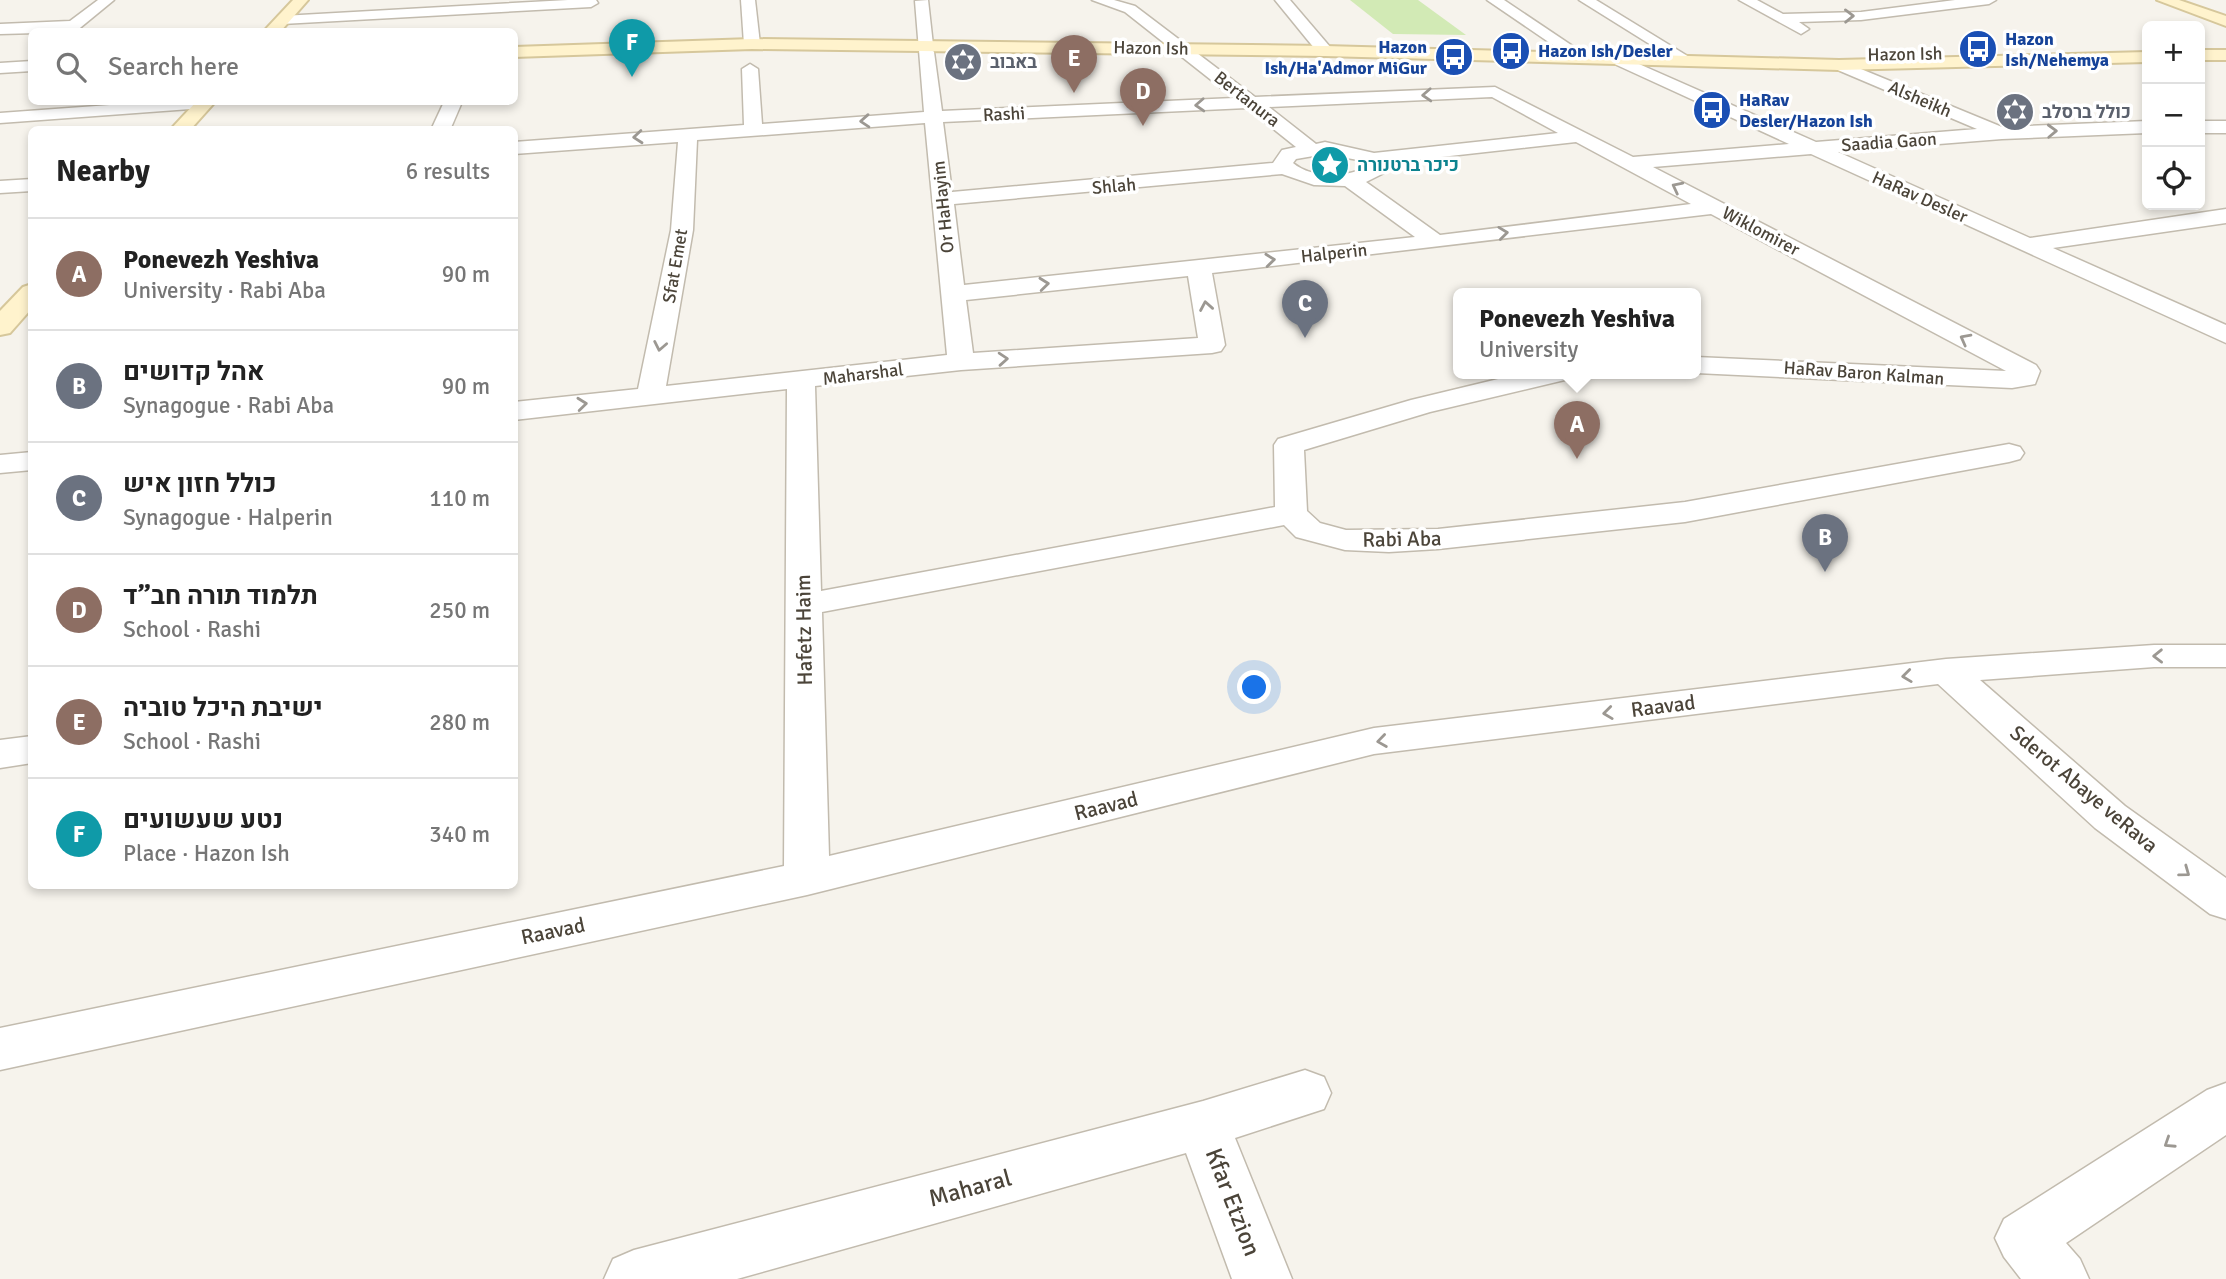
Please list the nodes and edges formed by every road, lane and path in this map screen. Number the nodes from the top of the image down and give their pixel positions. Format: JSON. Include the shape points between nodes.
{"nodes":[{"id":1,"x":107,"y":0,"type":"edge"},
{"id":2,"x":302,"y":0,"type":"edge"},
{"id":3,"x":748,"y":0,"type":"edge"},
{"id":4,"x":1099,"y":0,"type":"edge"},
{"id":5,"x":1282,"y":0,"type":"edge"},
{"id":6,"x":1494,"y":0,"type":"edge"},
{"id":7,"x":1586,"y":0,"type":"edge"},
{"id":8,"x":1746,"y":0,"type":"edge"},
{"id":9,"x":1989,"y":0,"type":"edge"},
{"id":10,"x":2164,"y":0,"type":"edge"},
{"id":11,"x":2203,"y":0,"type":"edge"},
{"id":12,"x":922,"y":1,"type":"edge"},
{"id":13,"x":591,"y":3,"type":"dead end"},
{"id":14,"x":2226,"y":8,"type":"edge"},
{"id":15,"x":1781,"y":18,"type":"junction"},
{"id":16,"x":2226,"y":21,"type":"edge"},
{"id":17,"x":277,"y":26,"type":"edge"},
{"id":18,"x":69,"y":28,"type":"edge"},
{"id":19,"x":0,"y":29,"type":"edge"},
{"id":20,"x":28,"y":29,"type":"edge"},
{"id":21,"x":1815,"y":36,"type":"dead end"},
{"id":22,"x":752,"y":44,"type":"junction"},
{"id":23,"x":926,"y":48,"type":"junction"},
{"id":24,"x":2205,"y":48,"type":"edge"},
{"id":25,"x":2226,"y":48,"type":"edge"},
{"id":26,"x":1182,"y":49,"type":"junction"},
{"id":27,"x":2142,"y":49,"type":"edge"},
{"id":28,"x":1325,"y":51,"type":"junction"},
{"id":29,"x":518,"y":52,"type":"edge"},
{"id":30,"x":2205,"y":55,"type":"edge"},
{"id":31,"x":2226,"y":55,"type":"edge"},
{"id":32,"x":1843,"y":56,"type":"junction"},
{"id":33,"x":1581,"y":57,"type":"junction"},
{"id":34,"x":2142,"y":57,"type":"edge"},
{"id":35,"x":1614,"y":58,"type":"junction"},
{"id":36,"x":1686,"y":60,"type":"junction"},
{"id":37,"x":28,"y":63,"type":"edge"},
{"id":38,"x":0,"y":68,"type":"edge"},
{"id":39,"x":750,"y":69,"type":"dead end"},
{"id":40,"x":1495,"y":92,"type":"joint"},
{"id":41,"x":1252,"y":103,"type":"junction"},
{"id":42,"x":167,"y":105,"type":"edge"},
{"id":43,"x":202,"y":105,"type":"edge"},
{"id":44,"x":452,"y":105,"type":"edge"},
{"id":45,"x":933,"y":117,"type":"junction"},
{"id":46,"x":0,"y":118,"type":"edge"},
{"id":47,"x":183,"y":126,"type":"edge"},
{"id":48,"x":442,"y":126,"type":"edge"},
{"id":49,"x":2142,"y":127,"type":"edge"},
{"id":50,"x":2205,"y":127,"type":"edge"},
{"id":51,"x":2226,"y":127,"type":"edge"},
{"id":52,"x":753,"y":129,"type":"junction"},
{"id":53,"x":688,"y":133,"type":"junction"},
{"id":54,"x":2002,"y":134,"type":"junction"},
{"id":55,"x":1579,"y":136,"type":"junction"},
{"id":56,"x":518,"y":148,"type":"edge"},
{"id":57,"x":1813,"y":148,"type":"junction"},
{"id":58,"x":1311,"y":149,"type":"junction"},
{"id":59,"x":1373,"y":159,"type":"junction"},
{"id":60,"x":1630,"y":163,"type":"junction"},
{"id":61,"x":1286,"y":169,"type":"junction"},
{"id":62,"x":1348,"y":179,"type":"junction"},
{"id":63,"x":28,"y":185,"type":"edge"},
{"id":64,"x":0,"y":187,"type":"edge"},
{"id":65,"x":942,"y":199,"type":"junction"},
{"id":66,"x":1715,"y":207,"type":"junction"},
{"id":67,"x":2226,"y":216,"type":"edge"},
{"id":68,"x":1436,"y":242,"type":"junction"},
{"id":69,"x":2028,"y":246,"type":"junction"},
{"id":70,"x":1199,"y":268,"type":"junction"},
{"id":71,"x":952,"y":294,"type":"junction"},
{"id":72,"x":28,"y":296,"type":"edge"},
{"id":73,"x":0,"y":327,"type":"edge"},
{"id":74,"x":2226,"y":335,"type":"edge"},
{"id":75,"x":961,"y":362,"type":"junction"},
{"id":76,"x":1701,"y":365,"type":"edge"},
{"id":77,"x":2026,"y":371,"type":"joint"},
{"id":78,"x":1534,"y":379,"type":"edge"},
{"id":79,"x":801,"y":382,"type":"junction"},
{"id":80,"x":650,"y":397,"type":"junction"},
{"id":81,"x":518,"y":411,"type":"edge"},
{"id":82,"x":2009,"y":453,"type":"dead end"},
{"id":83,"x":28,"y":461,"type":"edge"},
{"id":84,"x":0,"y":464,"type":"edge"},
{"id":85,"x":1291,"y":514,"type":"junction"},
{"id":86,"x":804,"y":605,"type":"junction"},
{"id":87,"x":2226,"y":656,"type":"edge"},
{"id":88,"x":1946,"y":671,"type":"junction"},
{"id":89,"x":28,"y":750,"type":"edge"},
{"id":90,"x":0,"y":754,"type":"edge"},
{"id":91,"x":807,"y":878,"type":"junction"},
{"id":92,"x":2226,"y":902,"type":"edge"},
{"id":93,"x":0,"y":1049,"type":"edge"},
{"id":94,"x":1305,"y":1093,"type":"dead end"},
{"id":95,"x":2226,"y":1106,"type":"edge"},
{"id":96,"x":1203,"y":1125,"type":"junction"},
{"id":97,"x":634,"y":1279,"type":"edge"},
{"id":98,"x":1262,"y":1279,"type":"edge"},
{"id":99,"x":2059,"y":1279,"type":"edge"}],
"edges":[{"from":1,"to":18,"type":"street"},
{"from":2,"to":17,"type":"street"},
{"from":3,"to":22,"type":"street"},
{"from":4,"to":26,"type":"street","via":[[1130,9]]},
{"from":5,"to":28,"type":"street"},
{"from":6,"to":33,"type":"street"},
{"from":7,"to":36,"type":"street"},
{"from":8,"to":15,"type":"street"},
{"from":15,"to":9,"type":"street","one_way":true,"via":[[1861,16]]},
{"from":10,"to":16,"type":"street"},
{"from":11,"to":14,"type":"street"},
{"from":12,"to":23,"type":"street","name":"Or HaHayim"},
{"from":13,"to":17,"type":"street"},
{"from":15,"to":21,"type":"street"},
{"from":19,"to":20,"type":"street"},
{"from":22,"to":23,"type":"street","name":"Hazon Ish"},
{"from":22,"to":29,"type":"street","name":"Hazon Ish"},
{"from":23,"to":26,"type":"street","name":"Hazon Ish"},
{"from":23,"to":45,"type":"street","name":"Or HaHayim"},
{"from":24,"to":25,"type":"street"},
{"from":26,"to":28,"type":"street","name":"Hazon Ish"},
{"from":26,"to":41,"type":"street","name":"Bertanura"},
{"from":27,"to":32,"type":"street","name":"Hazon Ish"},
{"from":28,"to":33,"type":"street","name":"Hazon Ish"},
{"from":30,"to":31,"type":"street"},
{"from":32,"to":34,"type":"street","name":"Hazon Ish","via":[[1870,64]]},
{"from":32,"to":36,"type":"street","name":"Hazon Ish"},
{"from":32,"to":54,"type":"street","name":"Alsheikh"},
{"from":33,"to":35,"type":"street","name":"Hazon Ish"},
{"from":35,"to":36,"type":"street","name":"Hazon Ish"},
{"from":35,"to":57,"type":"street","name":"HaRav Desler"},
{"from":37,"to":38,"type":"street"},
{"from":39,"to":52,"type":"street"},
{"from":40,"to":41,"type":"street","name":"Rashi","one_way":true},
{"from":40,"to":55,"type":"street","name":"Wiklomirer"},
{"from":41,"to":45,"type":"street","name":"Rashi","one_way":true},
{"from":41,"to":58,"type":"street","name":"Bertanura"},
{"from":42,"to":46,"type":"street"},
{"from":43,"to":47,"type":"street"},
{"from":44,"to":48,"type":"street"},
{"from":45,"to":52,"type":"street","name":"Rashi","one_way":true},
{"from":45,"to":65,"type":"street","name":"Or HaHayim"},
{"from":54,"to":49,"type":"street","name":"Saadia Gaon","one_way":true},
{"from":50,"to":51,"type":"street"},
{"from":52,"to":53,"type":"street","name":"Rashi"},
{"from":53,"to":56,"type":"street","name":"Rashi","one_way":true},
{"from":53,"to":80,"type":"street","name":"Sfat Emet","one_way":true,"via":[[682,230]]},
{"from":54,"to":57,"type":"street","name":"Saadia Gaon"},
{"from":55,"to":59,"type":"street"},
{"from":55,"to":60,"type":"street","name":"Wiklomirer"},
{"from":57,"to":60,"type":"street","name":"Saadia Gaon"},
{"from":57,"to":69,"type":"street","name":"HaRav Desler"},
{"from":58,"to":59,"type":"street","via":[[1353,151]]},
{"from":58,"to":61,"type":"street","via":[[1289,154],[1282,164]]},
{"from":59,"to":62,"type":"street","via":[[1378,164],[1372,173]]},
{"from":66,"to":60,"type":"street","name":"Wiklomirer","one_way":true},
{"from":61,"to":62,"type":"street","via":[[1319,179]]},
{"from":61,"to":65,"type":"street","name":"Shlah"},
{"from":62,"to":68,"type":"street"},
{"from":63,"to":64,"type":"street"},
{"from":65,"to":71,"type":"street","name":"Or HaHayim"},
{"from":68,"to":66,"type":"street","name":"Halperin","one_way":true},
{"from":77,"to":66,"type":"street","name":"Wiklomirer","one_way":true},
{"from":67,"to":69,"type":"street"},
{"from":70,"to":68,"type":"street","name":"Halperin","one_way":true},
{"from":69,"to":74,"type":"street","name":"HaRav Desler"},
{"from":71,"to":70,"type":"street","name":"Halperin","one_way":true},
{"from":75,"to":70,"type":"street","name":"Maharshal","one_way":true,"via":[[1212,345]]},
{"from":71,"to":75,"type":"street","name":"Or HaHayim"},
{"from":72,"to":73,"type":"street"},
{"from":75,"to":79,"type":"street","name":"Maharshal"},
{"from":76,"to":77,"type":"street","name":"HaRav Baron Kalman","via":[[2012,380],[2025,377]]},
{"from":78,"to":85,"type":"street","via":[[1289,445]]},
{"from":79,"to":80,"type":"street","name":"Maharshal"},
{"from":79,"to":86,"type":"street","name":"Hafetz Haim"},
{"from":81,"to":80,"type":"street","name":"Maharshal","one_way":true},
{"from":82,"to":85,"type":"street","name":"Rabi Aba","via":[[1685,512],[1438,539],[1345,540],[1308,530]]},
{"from":83,"to":84,"type":"street"},
{"from":85,"to":86,"type":"street"},
{"from":86,"to":91,"type":"street","name":"Hafetz Haim"},
{"from":87,"to":88,"type":"street","name":"Raavad","one_way":true,"via":[[2154,656]]},
{"from":88,"to":91,"type":"street","name":"Raavad","one_way":true,"via":[[1374,741]]},
{"from":88,"to":92,"type":"street","name":"Sderot Abaye veRava","one_way":true,"via":[[2110,817]]},
{"from":89,"to":90,"type":"street"},
{"from":91,"to":93,"type":"street","name":"Raavad"},
{"from":94,"to":96,"type":"street","name":"Maharal"},
{"from":95,"to":99,"type":"street","one_way":true,"via":[[2024,1238]]},
{"from":96,"to":97,"type":"street","name":"Maharal"},
{"from":96,"to":98,"type":"street","name":"Kfar Etzion"}]}
